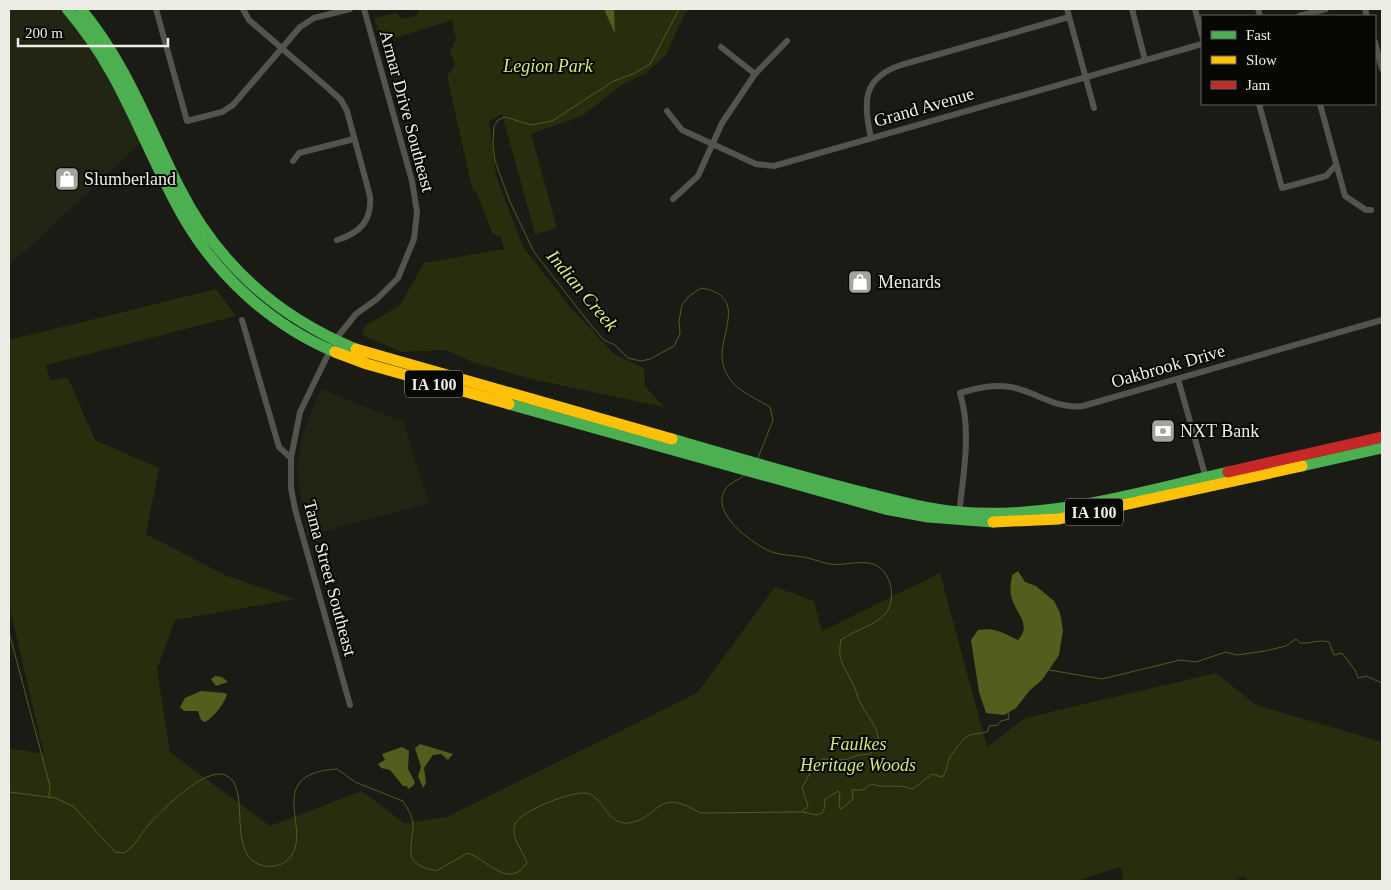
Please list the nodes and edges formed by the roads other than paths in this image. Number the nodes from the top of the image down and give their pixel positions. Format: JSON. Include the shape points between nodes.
{"nodes":[{"id":1,"x":68,"y":9,"type":"edge"},
{"id":2,"x":81,"y":9,"type":"edge"},
{"id":3,"x":156,"y":9,"type":"edge"},
{"id":4,"x":243,"y":9,"type":"edge"},
{"id":5,"x":350,"y":9,"type":"edge"},
{"id":6,"x":364,"y":9,"type":"edge"},
{"id":7,"x":1067,"y":9,"type":"edge"},
{"id":8,"x":1132,"y":9,"type":"edge"},
{"id":9,"x":1195,"y":9,"type":"edge"},
{"id":10,"x":1326,"y":9,"type":"edge"},
{"id":11,"x":1303,"y":15,"type":"edge"},
{"id":12,"x":1069,"y":17,"type":"junction"},
{"id":13,"x":1201,"y":32,"type":"edge"},
{"id":14,"x":787,"y":41,"type":"dead end"},
{"id":15,"x":1201,"y":44,"type":"edge"},
{"id":16,"x":1376,"y":46,"type":"edge"},
{"id":17,"x":721,"y":47,"type":"dead end"},
{"id":18,"x":281,"y":48,"type":"junction"},
{"id":19,"x":1145,"y":60,"type":"junction"},
{"id":20,"x":1382,"y":69,"type":"edge"},
{"id":21,"x":755,"y":74,"type":"junction"},
{"id":22,"x":1086,"y":77,"type":"junction"},
{"id":23,"x":1259,"y":105,"type":"edge"},
{"id":24,"x":1320,"y":105,"type":"edge"},
{"id":25,"x":1094,"y":108,"type":"dead end"},
{"id":26,"x":667,"y":111,"type":"dead end"},
{"id":27,"x":354,"y":138,"type":"junction"},
{"id":28,"x":871,"y":138,"type":"junction"},
{"id":29,"x":712,"y":144,"type":"junction"},
{"id":30,"x":294,"y":161,"type":"dead end"},
{"id":31,"x":1336,"y":165,"type":"junction"},
{"id":32,"x":673,"y":199,"type":"dead end"},
{"id":33,"x":1371,"y":210,"type":"dead end"},
{"id":34,"x":337,"y":240,"type":"dead end"},
{"id":35,"x":242,"y":320,"type":"dead end"},
{"id":36,"x":1382,"y":320,"type":"edge"},
{"id":37,"x":333,"y":345,"type":"junction"},
{"id":38,"x":1178,"y":379,"type":"junction"},
{"id":39,"x":1382,"y":437,"type":"edge"},
{"id":40,"x":1382,"y":448,"type":"edge"},
{"id":41,"x":291,"y":458,"type":"junction"},
{"id":42,"x":1207,"y":481,"type":"junction"},
{"id":43,"x":958,"y":517,"type":"junction"},
{"id":44,"x":350,"y":705,"type":"dead end"}],
"edges":[{"from":1,"to":37,"type":"highway","number":"IA 100","via":[[107,59],[127,95],[169,191],[206,251],[234,283],[268,312],[304,338]]},
{"from":2,"to":37,"type":"highway","number":"IA 100","via":[[117,55],[136,89],[179,186],[214,244],[238,272],[270,301]]},
{"from":3,"to":18,"type":"street","via":[[188,121],[222,112],[233,105]]},
{"from":4,"to":18,"type":"street","via":[[249,20]]},
{"from":5,"to":18,"type":"street","via":[[307,22]]},
{"from":6,"to":37,"type":"street","name":"Armar Drive Southeast","via":[[412,181],[417,212],[414,238],[398,278],[356,314]]},
{"from":7,"to":12,"type":"street"},
{"from":8,"to":19,"type":"street"},
{"from":9,"to":13,"type":"street"},
{"from":10,"to":11,"type":"street"},
{"from":12,"to":22,"type":"street"},
{"from":12,"to":28,"type":"street","via":[[901,65],[880,74],[873,82],[865,104]]},
{"from":14,"to":21,"type":"street"},
{"from":15,"to":19,"type":"street","name":"Grand Avenue"},
{"from":16,"to":20,"type":"street"},
{"from":17,"to":21,"type":"street"},
{"from":18,"to":27,"type":"street","via":[[341,100]]},
{"from":19,"to":22,"type":"street","name":"Grand Avenue"},
{"from":21,"to":29,"type":"street"},
{"from":22,"to":25,"type":"street"},
{"from":22,"to":28,"type":"street","name":"Grand Avenue"},
{"from":23,"to":31,"type":"street","via":[[1282,188],[1326,176]]},
{"from":24,"to":31,"type":"street"},
{"from":26,"to":29,"type":"street","name":"Grand Avenue","via":[[682,130]]},
{"from":27,"to":30,"type":"street","via":[[299,153]]},
{"from":27,"to":34,"type":"street","via":[[371,208],[358,231]]},
{"from":28,"to":29,"type":"street","name":"Grand Avenue","via":[[765,166]]},
{"from":29,"to":32,"type":"street","via":[[698,176]]},
{"from":31,"to":33,"type":"street","via":[[1348,200]]},
{"from":35,"to":41,"type":"street","via":[[279,447]]},
{"from":36,"to":38,"type":"street","name":"Oakbrook Drive"},
{"from":37,"to":41,"type":"street","name":"Tama Street Southeast","via":[[300,412]]},
{"from":37,"to":43,"type":"highway","number":"IA 100","via":[[805,482]]},
{"from":38,"to":42,"type":"street"},
{"from":38,"to":43,"type":"street","name":"Oakbrook Drive","via":[[1075,407],[1013,388],[982,387],[960,393],[967,429]]},
{"from":39,"to":42,"type":"highway","number":"IA 100"},
{"from":40,"to":42,"type":"highway","number":"IA 100"},
{"from":41,"to":44,"type":"street","name":"Tama Street Southeast","via":[[295,509]]},
{"from":42,"to":43,"type":"highway","number":"IA 100","via":[[1059,519],[1021,522]]}]}
